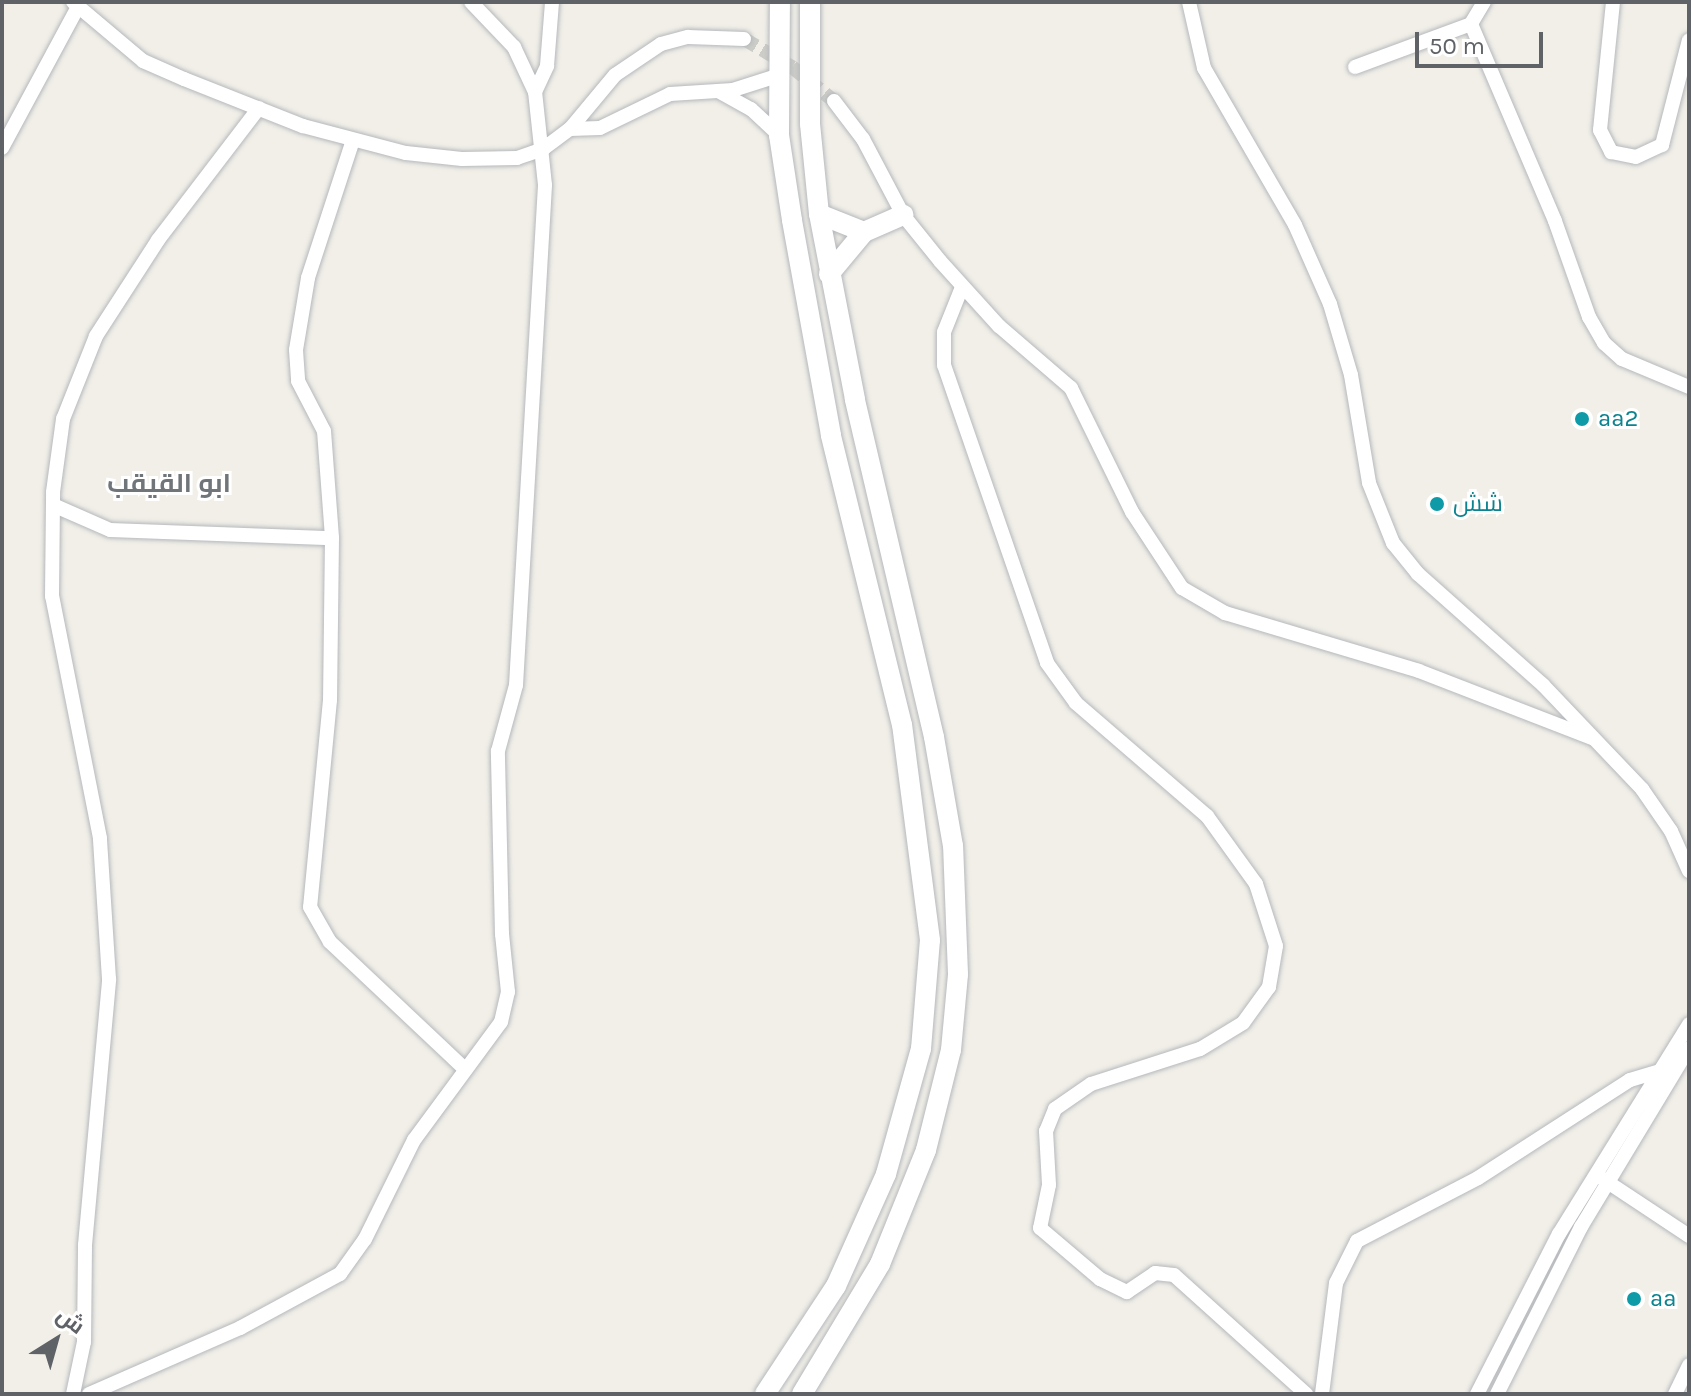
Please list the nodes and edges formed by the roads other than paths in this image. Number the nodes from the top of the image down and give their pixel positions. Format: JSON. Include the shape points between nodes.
{"nodes":[{"id":1,"x":471,"y":2,"type":"edge"},
{"id":2,"x":552,"y":2,"type":"edge"},
{"id":3,"x":780,"y":2,"type":"edge"},
{"id":4,"x":810,"y":2,"type":"edge"},
{"id":5,"x":1189,"y":2,"type":"edge"},
{"id":6,"x":1484,"y":2,"type":"edge"},
{"id":7,"x":1613,"y":2,"type":"edge"},
{"id":8,"x":75,"y":4,"type":"edge"},
{"id":9,"x":1471,"y":24,"type":"junction"},
{"id":10,"x":744,"y":39,"type":"tunnel mouth"},
{"id":11,"x":1689,"y":40,"type":"edge"},
{"id":12,"x":1355,"y":67,"type":"dead end"},
{"id":13,"x":777,"y":76,"type":"junction"},
{"id":14,"x":718,"y":90,"type":"junction"},
{"id":15,"x":535,"y":92,"type":"junction"},
{"id":16,"x":834,"y":101,"type":"tunnel mouth"},
{"id":17,"x":259,"y":108,"type":"junction"},
{"id":18,"x":570,"y":129,"type":"junction"},
{"id":19,"x":779,"y":135,"type":"junction"},
{"id":20,"x":353,"y":140,"type":"junction"},
{"id":21,"x":2,"y":148,"type":"edge"},
{"id":22,"x":543,"y":149,"type":"junction"},
{"id":23,"x":819,"y":214,"type":"junction"},
{"id":24,"x":903,"y":215,"type":"junction"},
{"id":25,"x":864,"y":232,"type":"junction"},
{"id":26,"x":829,"y":274,"type":"junction"},
{"id":27,"x":962,"y":287,"type":"junction"},
{"id":28,"x":1689,"y":387,"type":"edge"},
{"id":29,"x":53,"y":505,"type":"junction"},
{"id":30,"x":332,"y":538,"type":"junction"},
{"id":31,"x":1592,"y":738,"type":"junction"},
{"id":32,"x":1689,"y":871,"type":"edge"},
{"id":33,"x":1689,"y":1024,"type":"edge"},
{"id":34,"x":1689,"y":1048,"type":"edge"},
{"id":35,"x":1677,"y":1066,"type":"junction"},
{"id":36,"x":1660,"y":1067,"type":"junction"},
{"id":37,"x":465,"y":1069,"type":"junction"},
{"id":38,"x":1602,"y":1178,"type":"junction"},
{"id":39,"x":1689,"y":1236,"type":"edge"},
{"id":40,"x":1689,"y":1365,"type":"edge"},
{"id":41,"x":73,"y":1394,"type":"edge"},
{"id":42,"x":89,"y":1394,"type":"edge"},
{"id":43,"x":765,"y":1394,"type":"edge"},
{"id":44,"x":802,"y":1394,"type":"edge"},
{"id":45,"x":1306,"y":1394,"type":"edge"},
{"id":46,"x":1322,"y":1394,"type":"edge"},
{"id":47,"x":1477,"y":1394,"type":"edge"},
{"id":48,"x":1497,"y":1394,"type":"edge"},
{"id":49,"x":1675,"y":1394,"type":"edge"}],
"edges":[{"from":1,"to":15,"type":"street","via":[[514,47]]},
{"from":2,"to":15,"type":"street","via":[[547,66]]},
{"from":3,"to":13,"type":"main road"},
{"from":4,"to":23,"type":"main road","via":[[810,124]]},
{"from":5,"to":31,"type":"street","via":[[1204,68],[1295,225],[1335,317],[1369,483],[1384,527],[1418,574],[1543,685]]},
{"from":6,"to":9,"type":"street"},
{"from":7,"to":11,"type":"street","via":[[1600,130],[1611,152],[1636,157],[1662,145]]},
{"from":8,"to":17,"type":"street","via":[[143,61]]},
{"from":8,"to":21,"type":"street"},
{"from":9,"to":12,"type":"street"},
{"from":9,"to":28,"type":"street","via":[[1596,330],[1622,359]]},
{"from":10,"to":18,"type":"street","via":[[688,37],[661,44],[615,75]]},
{"from":13,"to":14,"type":"street"},
{"from":13,"to":19,"type":"main road"},
{"from":14,"to":18,"type":"street","via":[[670,94],[600,128]]},
{"from":14,"to":19,"type":"street","via":[[751,109]]},
{"from":15,"to":22,"type":"street"},
{"from":16,"to":24,"type":"street","via":[[863,139]]},
{"from":17,"to":20,"type":"street"},
{"from":17,"to":29,"type":"street","via":[[158,240],[96,336],[63,419]]},
{"from":18,"to":22,"type":"street"},
{"from":19,"to":43,"type":"main road","via":[[831,435],[902,725],[930,940],[921,1049],[886,1174],[836,1286]]},
{"from":20,"to":22,"type":"street","via":[[462,159],[517,158]]},
{"from":20,"to":30,"type":"street","via":[[308,278],[296,350],[298,381],[324,431]]},
{"from":22,"to":37,"type":"street","via":[[516,685],[498,751],[508,992],[494,1037]]},
{"from":23,"to":25,"type":"main road"},
{"from":23,"to":26,"type":"main road"},
{"from":24,"to":25,"type":"main road"},
{"from":24,"to":27,"type":"street"},
{"from":25,"to":26,"type":"main road"},
{"from":26,"to":44,"type":"main road","via":[[934,737],[953,846],[958,974],[951,1050],[926,1150],[880,1264]]},
{"from":27,"to":31,"type":"street","via":[[1071,388],[1160,563],[1196,599],[1225,613],[1419,671]]},
{"from":27,"to":45,"type":"street","via":[[944,332],[944,365],[1047,663],[1076,703],[1207,816],[1256,884],[1276,946],[1269,987],[1243,1023],[1200,1049],[1091,1084],[1055,1109],[1046,1131],[1049,1185],[1040,1228],[1115,1288],[1127,1292],[1155,1273],[1174,1275]]},
{"from":29,"to":30,"type":"street","via":[[110,530]]},
{"from":29,"to":41,"type":"street","via":[[53,608],[100,838],[109,979],[85,1245],[84,1342]]},
{"from":30,"to":37,"type":"street","via":[[330,700],[310,907],[330,942]]},
{"from":31,"to":32,"type":"street","via":[[1658,810]]},
{"from":33,"to":36,"type":"street"},
{"from":34,"to":35,"type":"street"},
{"from":35,"to":36,"type":"street"},
{"from":35,"to":38,"type":"street"},
{"from":36,"to":38,"type":"street"},
{"from":36,"to":46,"type":"street","via":[[1630,1080],[1478,1178],[1357,1241],[1336,1283]]},
{"from":37,"to":42,"type":"street","via":[[414,1140],[365,1239],[340,1274],[240,1328]]},
{"from":38,"to":39,"type":"street"},
{"from":38,"to":47,"type":"street","via":[[1531,1285]]},
{"from":38,"to":48,"type":"street"},
{"from":40,"to":49,"type":"street"}]}
